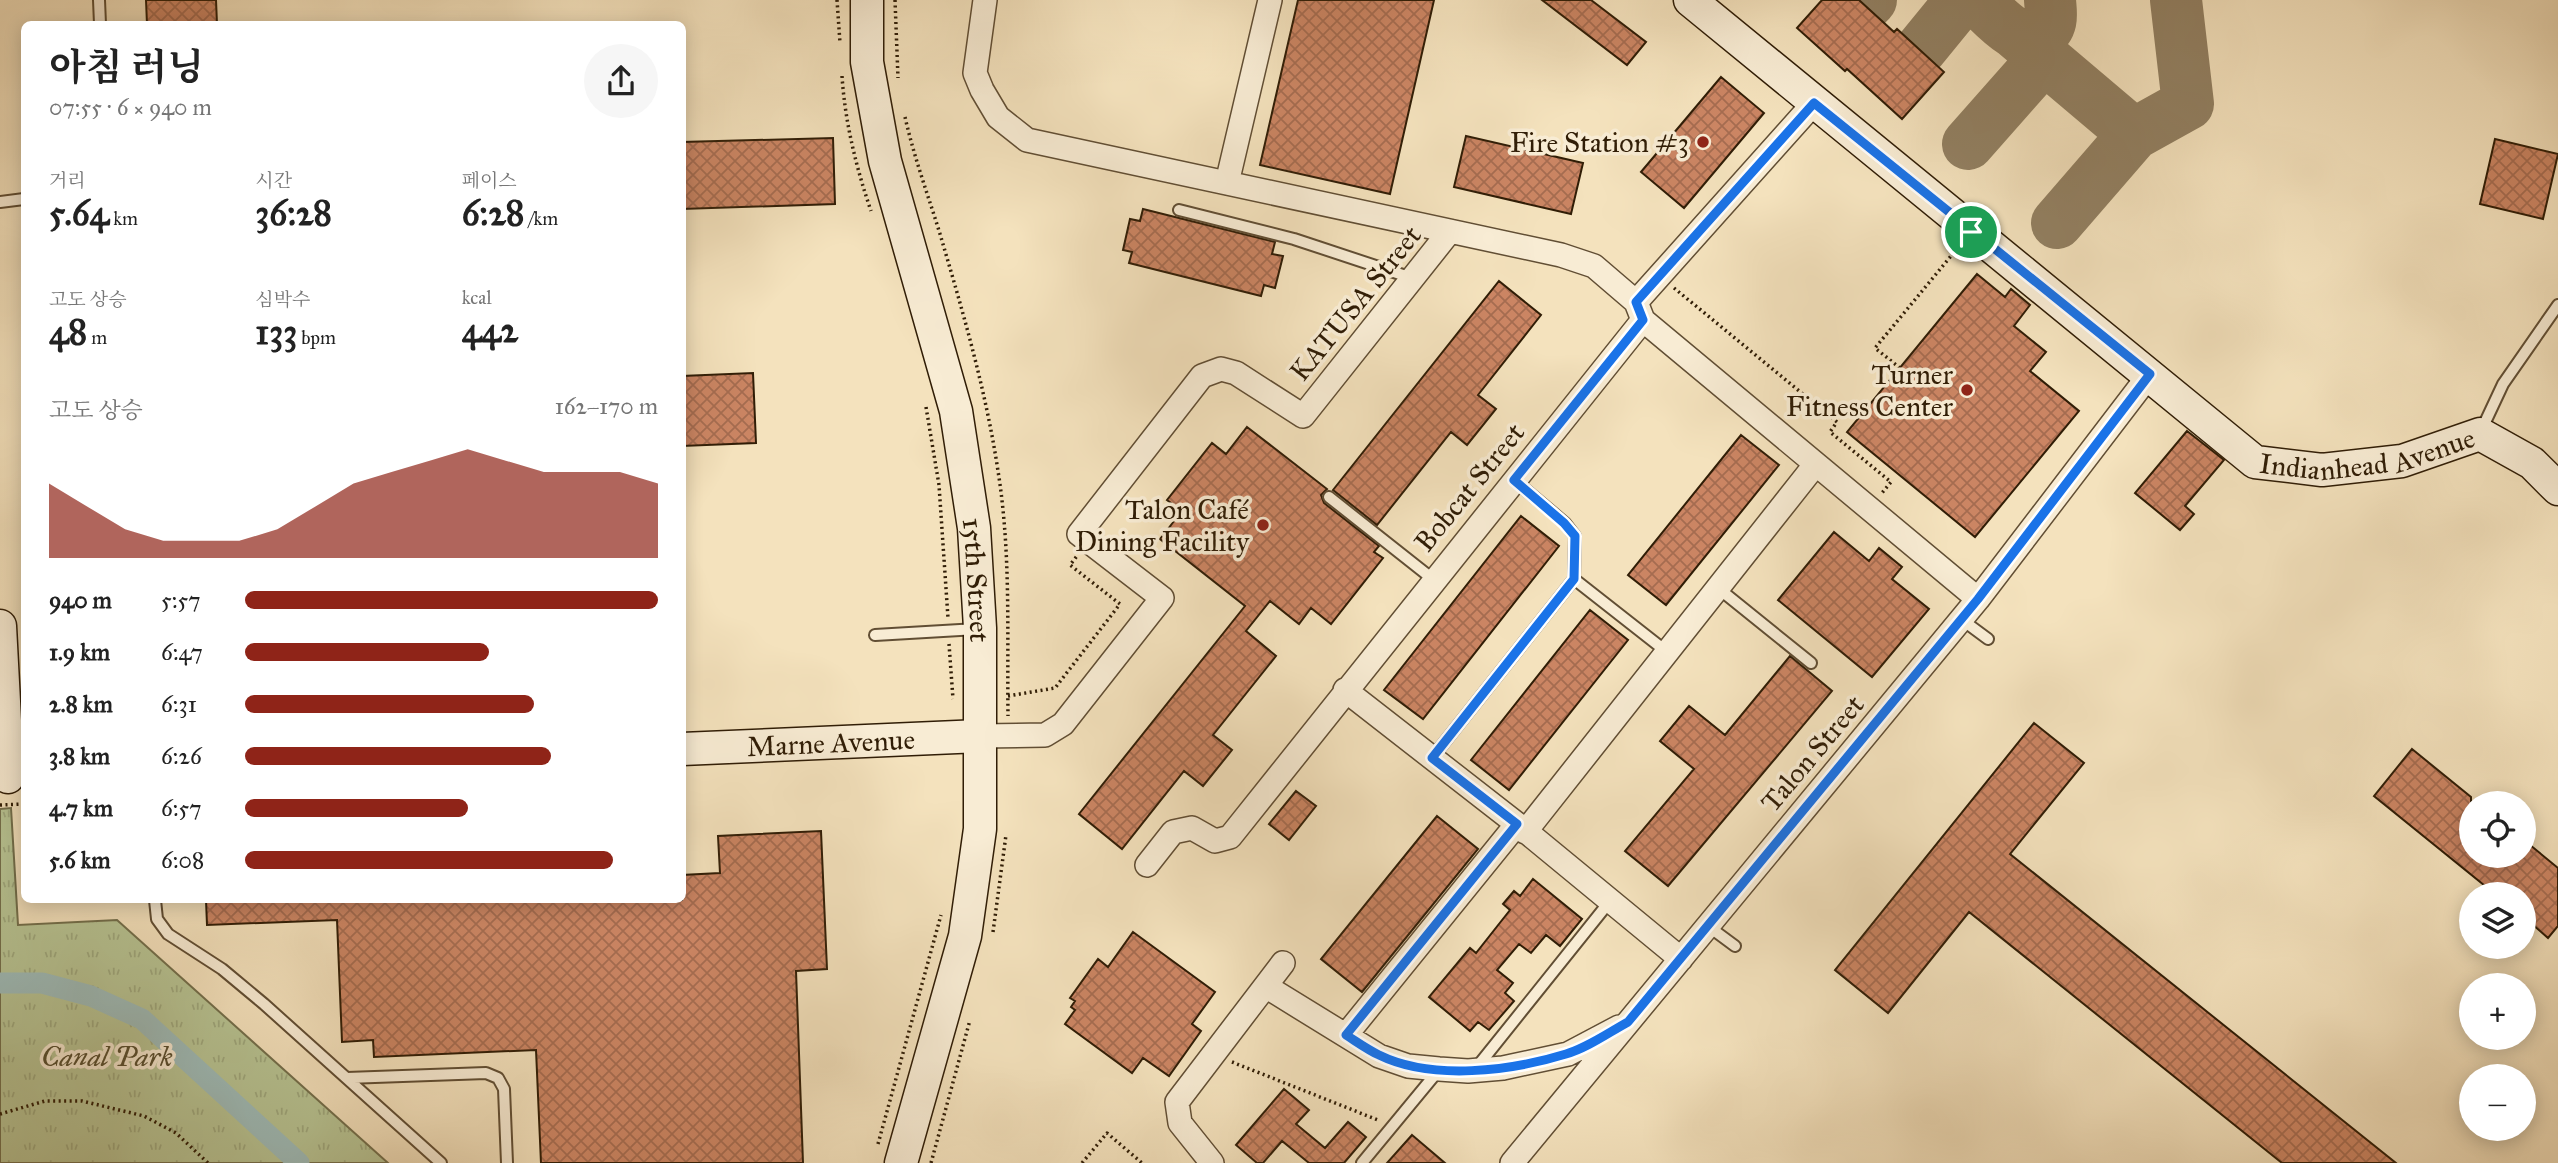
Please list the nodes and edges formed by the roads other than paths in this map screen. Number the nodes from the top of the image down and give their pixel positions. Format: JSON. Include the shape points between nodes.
{"nodes":[{"id":1,"x":99,"y":0,"type":"edge"},
{"id":2,"x":867,"y":0,"type":"edge"},
{"id":3,"x":985,"y":0,"type":"edge"},
{"id":4,"x":1270,"y":0,"type":"edge"},
{"id":5,"x":1690,"y":0,"type":"edge"},
{"id":6,"x":100,"y":21,"type":"edge"},
{"id":7,"x":1814,"y":103,"type":"junction"},
{"id":8,"x":1227,"y":183,"type":"junction"},
{"id":9,"x":21,"y":199,"type":"edge"},
{"id":10,"x":0,"y":202,"type":"edge"},
{"id":11,"x":1179,"y":210,"type":"dead end"},
{"id":12,"x":1450,"y":231,"type":"junction"},
{"id":13,"x":1412,"y":278,"type":"junction"},
{"id":14,"x":2558,"y":305,"type":"edge"},
{"id":15,"x":1639,"y":311,"type":"junction"},
{"id":16,"x":2150,"y":374,"type":"junction"},
{"id":17,"x":2480,"y":434,"type":"junction"},
{"id":18,"x":1815,"y":465,"type":"junction"},
{"id":19,"x":1514,"y":480,"type":"junction"},
{"id":20,"x":2558,"y":489,"type":"edge"},
{"id":21,"x":1329,"y":497,"type":"dead end"},
{"id":22,"x":1574,"y":579,"type":"junction"},
{"id":23,"x":1434,"y":580,"type":"junction"},
{"id":24,"x":1718,"y":588,"type":"junction"},
{"id":25,"x":1978,"y":599,"type":"junction"},
{"id":26,"x":1961,"y":619,"type":"junction"},
{"id":27,"x":0,"y":626,"type":"edge"},
{"id":28,"x":980,"y":628,"type":"junction"},
{"id":29,"x":875,"y":635,"type":"dead end"},
{"id":30,"x":1988,"y":639,"type":"dead end"},
{"id":31,"x":1667,"y":652,"type":"junction"},
{"id":32,"x":7,"y":663,"type":"edge"},
{"id":33,"x":1811,"y":663,"type":"dead end"},
{"id":34,"x":1345,"y":690,"type":"junction"},
{"id":35,"x":967,"y":737,"type":"junction"},
{"id":36,"x":686,"y":749,"type":"edge"},
{"id":37,"x":1432,"y":758,"type":"junction"},
{"id":38,"x":8,"y":784,"type":"edge"},
{"id":39,"x":1521,"y":828,"type":"junction"},
{"id":40,"x":1147,"y":865,"type":"dead end"},
{"id":41,"x":1610,"y":901,"type":"junction"},
{"id":42,"x":155,"y":903,"type":"edge"},
{"id":43,"x":1709,"y":926,"type":"junction"},
{"id":44,"x":1735,"y":946,"type":"dead end"},
{"id":45,"x":1681,"y":959,"type":"junction"},
{"id":46,"x":1283,"y":963,"type":"dead end"},
{"id":47,"x":1267,"y":987,"type":"junction"},
{"id":48,"x":1628,"y":1022,"type":"junction"},
{"id":49,"x":1346,"y":1035,"type":"junction"},
{"id":50,"x":1440,"y":1069,"type":"junction"},
{"id":51,"x":1476,"y":1070,"type":"junction"},
{"id":52,"x":347,"y":1078,"type":"junction"},
{"id":53,"x":889,"y":1157,"type":"edge"},
{"id":54,"x":441,"y":1163,"type":"edge"},
{"id":55,"x":508,"y":1163,"type":"edge"},
{"id":56,"x":1212,"y":1163,"type":"edge"},
{"id":57,"x":1362,"y":1163,"type":"edge"},
{"id":58,"x":1512,"y":1163,"type":"edge"}],
"edges":[{"from":1,"to":6,"type":"lane"},
{"from":2,"to":28,"type":"street","name":"15th Street","via":[[867,62],[885,161],[956,411],[974,528]]},
{"from":3,"to":8,"type":"street","via":[[975,73],[998,117],[1027,139]]},
{"from":4,"to":8,"type":"street"},
{"from":5,"to":7,"type":"street","name":"Indianhead Avenue"},
{"from":7,"to":15,"type":"street","name":"Bobcat Street","via":[[1659,276]]},
{"from":7,"to":16,"type":"street","name":"Indianhead Avenue"},
{"from":8,"to":12,"type":"street"},
{"from":9,"to":10,"type":"lane"},
{"from":11,"to":13,"type":"lane","via":[[1294,239]]},
{"from":12,"to":13,"type":"street","name":"KATUSA Street"},
{"from":12,"to":15,"type":"street","via":[[1594,266]]},
{"from":13,"to":35,"type":"street","name":"KATUSA Street","via":[[1303,415],[1236,373],[1221,369],[1202,376],[1079,534],[1162,598],[1063,724],[1045,735]]},
{"from":14,"to":17,"type":"lane","via":[[2503,384]]},
{"from":15,"to":18,"type":"street"},
{"from":15,"to":19,"type":"street","name":"Bobcat Street"},
{"from":16,"to":17,"type":"street","name":"Indianhead Avenue","via":[[2255,462],[2322,470],[2402,461]]},
{"from":16,"to":25,"type":"street","name":"Talon Street"},
{"from":17,"to":20,"type":"street","name":"Indianhead Avenue","via":[[2532,463]]},
{"from":18,"to":24,"type":"street"},
{"from":18,"to":25,"type":"street"},
{"from":19,"to":22,"type":"lane","via":[[1575,536]]},
{"from":19,"to":23,"type":"street","name":"Bobcat Street"},
{"from":21,"to":23,"type":"lane"},
{"from":22,"to":31,"type":"lane"},
{"from":22,"to":37,"type":"lane"},
{"from":23,"to":34,"type":"street","name":"Bobcat Street"},
{"from":24,"to":31,"type":"street"},
{"from":24,"to":33,"type":"lane"},
{"from":25,"to":26,"type":"street","name":"Talon Street"},
{"from":26,"to":30,"type":"lane"},
{"from":26,"to":43,"type":"street","name":"Talon Street"},
{"from":27,"to":32,"type":"street"},
{"from":28,"to":29,"type":"lane"},
{"from":28,"to":35,"type":"street","name":"15th Street"},
{"from":31,"to":39,"type":"street"},
{"from":32,"to":38,"type":"street"},
{"from":34,"to":37,"type":"street"},
{"from":34,"to":40,"type":"street","name":"Bobcat Street","via":[[1230,838],[1215,841],[1192,828],[1173,832]]},
{"from":35,"to":36,"type":"street","name":"Marne Avenue"},
{"from":35,"to":53,"type":"street","name":"15th Street","via":[[981,829],[965,936]]},
{"from":37,"to":39,"type":"street"},
{"from":39,"to":41,"type":"street"},
{"from":39,"to":49,"type":"street"},
{"from":41,"to":45,"type":"street"},
{"from":41,"to":51,"type":"lane"},
{"from":42,"to":52,"type":"lane","via":[[157,919],[168,934],[222,969]]},
{"from":43,"to":44,"type":"lane"},
{"from":43,"to":45,"type":"street","name":"Talon Street"},
{"from":45,"to":48,"type":"street","name":"Talon Street"},
{"from":46,"to":47,"type":"street"},
{"from":47,"to":49,"type":"street"},
{"from":47,"to":56,"type":"street","via":[[1177,1102],[1180,1124]]},
{"from":48,"to":51,"type":"street","via":[[1568,1054]]},
{"from":48,"to":58,"type":"street","name":"Talon Street"},
{"from":49,"to":50,"type":"street","via":[[1379,1056],[1408,1066]]},
{"from":50,"to":51,"type":"street"},
{"from":50,"to":57,"type":"lane"},
{"from":52,"to":54,"type":"lane"},
{"from":52,"to":55,"type":"lane","via":[[486,1073],[498,1078],[504,1089]]}]}
